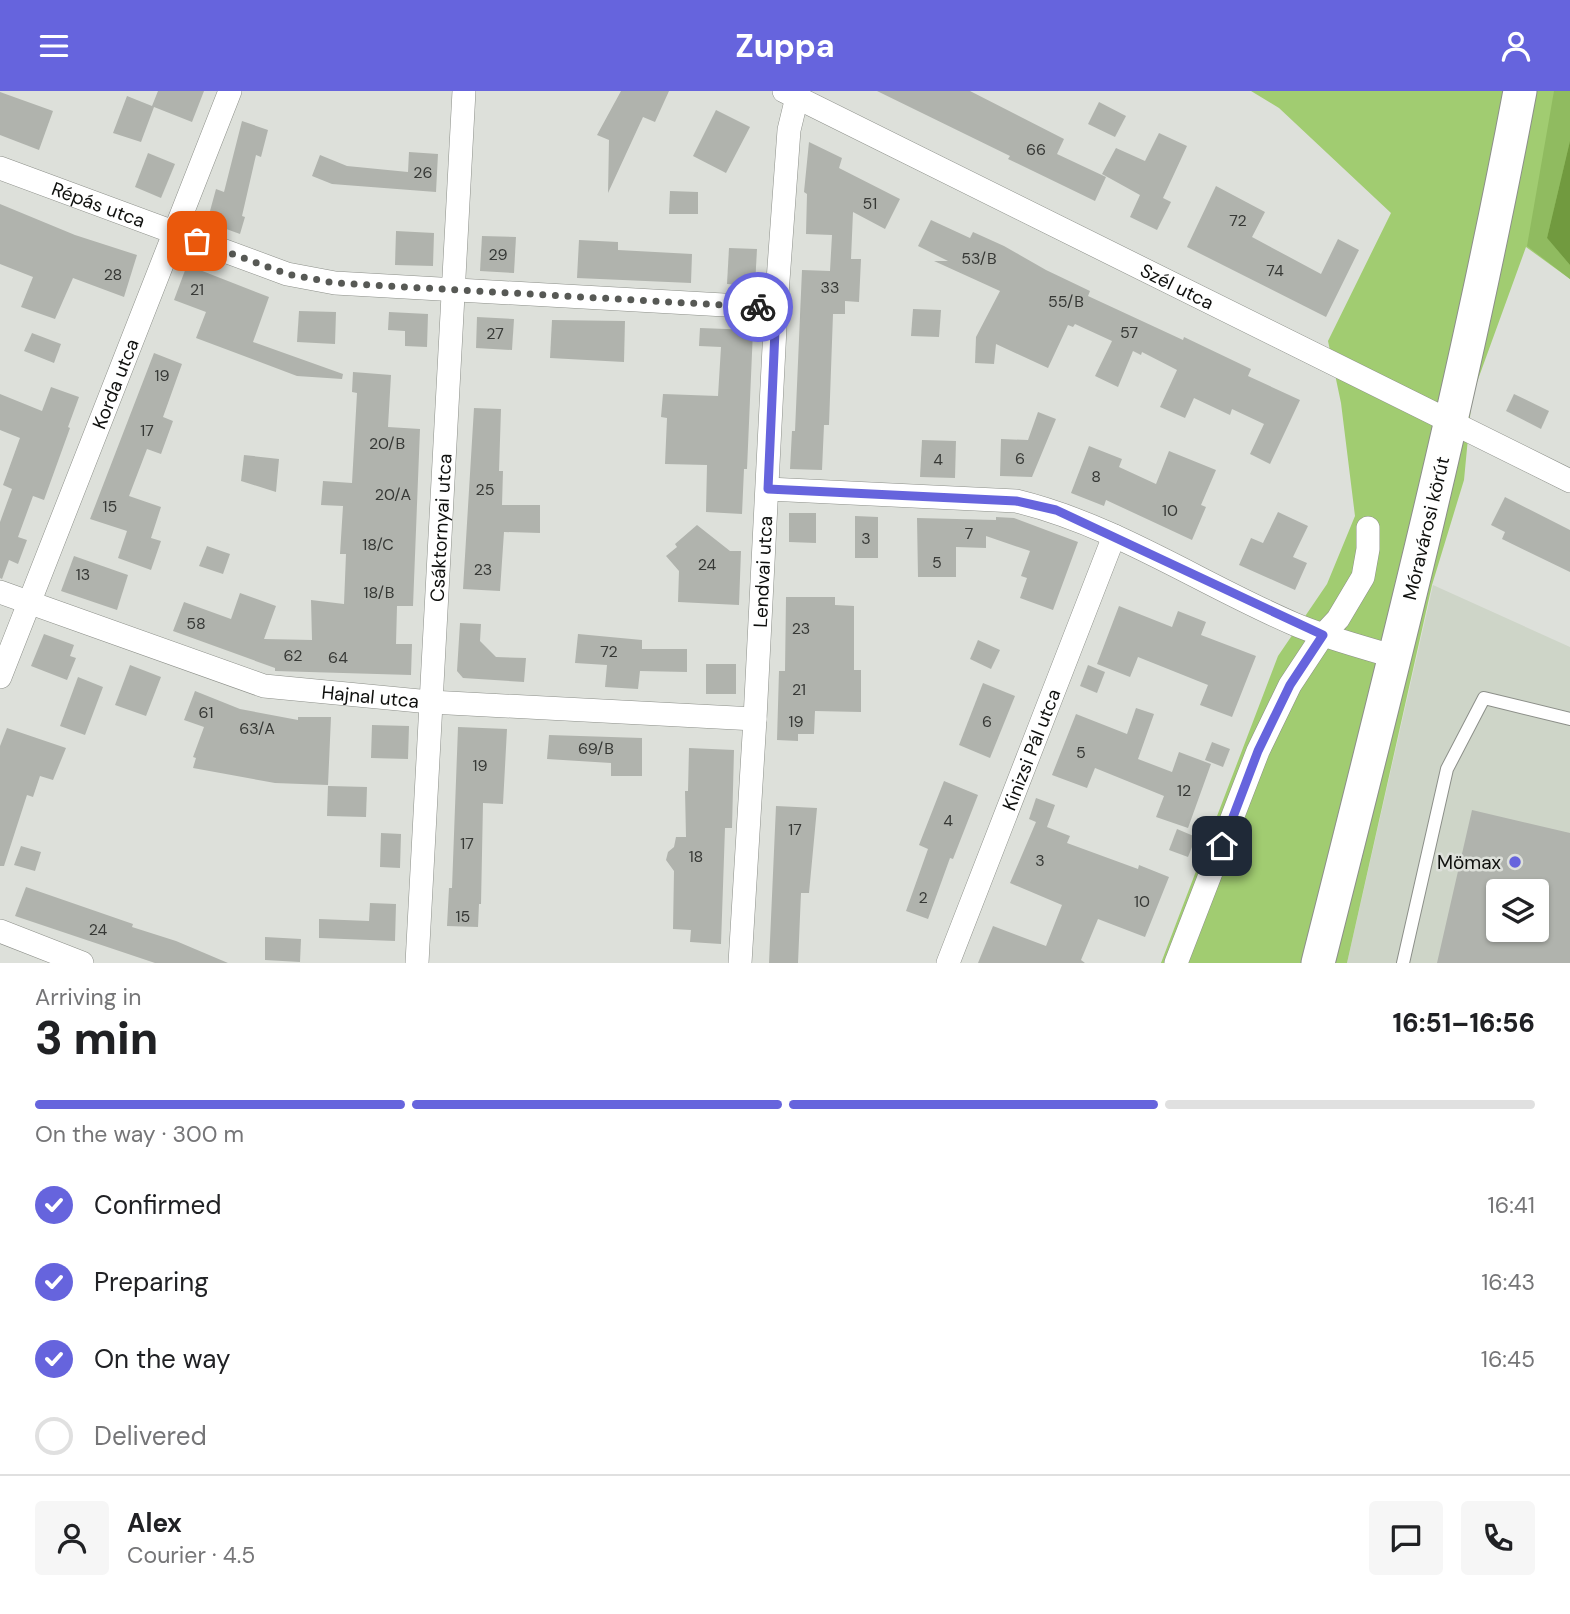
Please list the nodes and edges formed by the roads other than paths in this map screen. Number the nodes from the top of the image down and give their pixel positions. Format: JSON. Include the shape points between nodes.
{"nodes":[{"id":1,"x":230,"y":91,"type":"edge"},
{"id":2,"x":464,"y":91,"type":"edge"},
{"id":3,"x":1520,"y":91,"type":"edge"},
{"id":4,"x":791,"y":94,"type":"edge"},
{"id":5,"x":0,"y":168,"type":"edge"},
{"id":6,"x":174,"y":233,"type":"junction"},
{"id":7,"x":453,"y":290,"type":"junction"},
{"id":8,"x":776,"y":308,"type":"junction"},
{"id":9,"x":1450,"y":422,"type":"junction"},
{"id":10,"x":1570,"y":481,"type":"edge"},
{"id":11,"x":768,"y":489,"type":"junction"},
{"id":12,"x":1368,"y":528,"type":"dead end"},
{"id":13,"x":1114,"y":536,"type":"junction"},
{"id":14,"x":0,"y":592,"type":"edge"},
{"id":15,"x":29,"y":602,"type":"junction"},
{"id":16,"x":1323,"y":635,"type":"junction"},
{"id":17,"x":1396,"y":657,"type":"junction"},
{"id":18,"x":0,"y":677,"type":"edge"},
{"id":19,"x":430,"y":702,"type":"junction"},
{"id":20,"x":755,"y":719,"type":"junction"},
{"id":21,"x":1570,"y":719,"type":"edge"},
{"id":22,"x":0,"y":931,"type":"edge"},
{"id":23,"x":82,"y":963,"type":"edge"},
{"id":24,"x":417,"y":963,"type":"edge"},
{"id":25,"x":740,"y":963,"type":"edge"},
{"id":26,"x":948,"y":963,"type":"edge"},
{"id":27,"x":1176,"y":963,"type":"edge"},
{"id":28,"x":1318,"y":963,"type":"edge"},
{"id":29,"x":1403,"y":963,"type":"edge"}],
"edges":[{"from":1,"to":6,"type":"street","name":"Korda utca"},
{"from":2,"to":7,"type":"street","name":"Csáktornyai utca"},
{"from":3,"to":9,"type":"main road","name":"Móravárosi körút"},
{"from":4,"to":8,"type":"street","name":"Lendvai utca"},
{"from":4,"to":9,"type":"street","name":"Szél utca"},
{"from":5,"to":6,"type":"street","name":"Répás utca"},
{"from":6,"to":7,"type":"street","name":"Répás utca","via":[[287,274],[335,283]]},
{"from":6,"to":15,"type":"street","name":"Korda utca"},
{"from":7,"to":8,"type":"street","name":"Répás utca"},
{"from":7,"to":19,"type":"street","name":"Csáktornyai utca"},
{"from":8,"to":11,"type":"street","name":"Lendvai utca"},
{"from":9,"to":10,"type":"street","name":"Szél utca"},
{"from":9,"to":17,"type":"main road","name":"Móravárosi körút"},
{"from":11,"to":13,"type":"street","via":[[1016,501],[1056,510]]},
{"from":11,"to":20,"type":"street","name":"Lendvai utca"},
{"from":12,"to":16,"type":"street","via":[[1363,577]]},
{"from":13,"to":16,"type":"street"},
{"from":13,"to":26,"type":"street","name":"Kinizsi Pál utca"},
{"from":14,"to":15,"type":"street","name":"Hajnal utca"},
{"from":15,"to":18,"type":"street","name":"Korda utca"},
{"from":15,"to":19,"type":"street","name":"Hajnal utca","via":[[264,686]]},
{"from":16,"to":17,"type":"street"},
{"from":16,"to":27,"type":"street","via":[[1290,685],[1258,751]]},
{"from":17,"to":28,"type":"main road","name":"Móravárosi körút"},
{"from":19,"to":20,"type":"street","name":"Hajnal utca"},
{"from":19,"to":24,"type":"street","name":"Csáktornyai utca"},
{"from":20,"to":25,"type":"street","name":"Lendvai utca"},
{"from":21,"to":29,"type":"lane","via":[[1484,698],[1447,769]]},
{"from":22,"to":23,"type":"street"}]}
